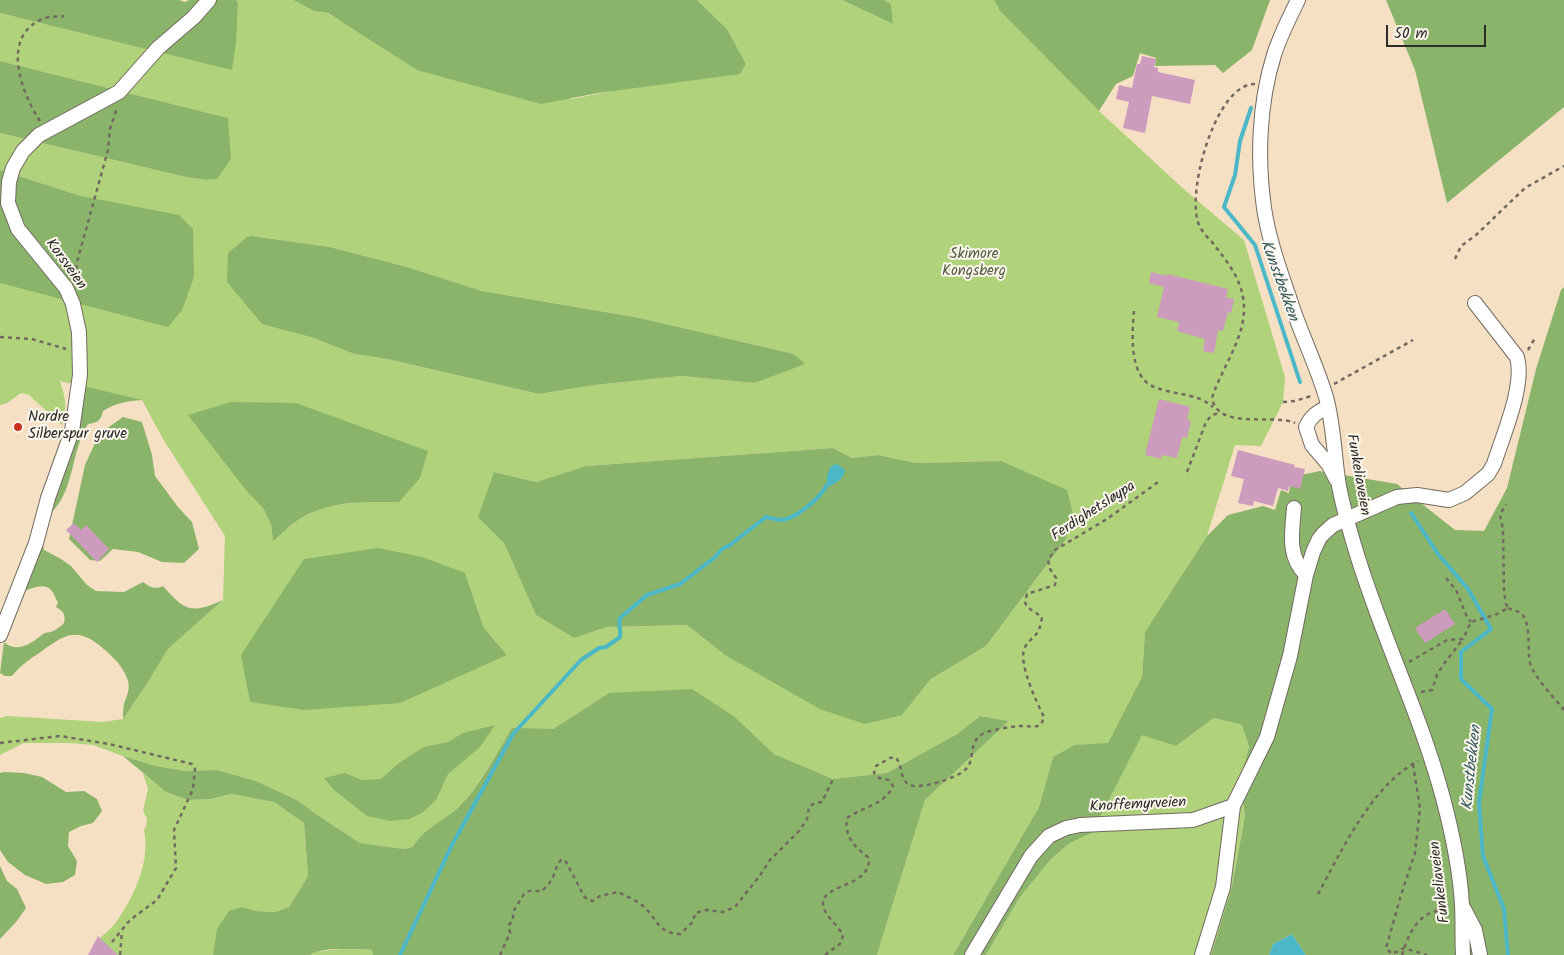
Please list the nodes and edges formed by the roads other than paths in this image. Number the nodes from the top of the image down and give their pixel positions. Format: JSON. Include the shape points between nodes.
{"nodes":[{"id":1,"x":209,"y":0,"type":"edge"},
{"id":2,"x":1298,"y":0,"type":"edge"},
{"id":3,"x":1475,"y":303,"type":"dead end"},
{"id":4,"x":1328,"y":407,"type":"junction"},
{"id":5,"x":1339,"y":484,"type":"junction"},
{"id":6,"x":1294,"y":508,"type":"dead end"},
{"id":7,"x":1347,"y":520,"type":"junction"},
{"id":8,"x":1306,"y":576,"type":"junction"},
{"id":9,"x":0,"y":635,"type":"edge"},
{"id":10,"x":1234,"y":806,"type":"junction"},
{"id":11,"x":1462,"y":904,"type":"junction"},
{"id":12,"x":972,"y":955,"type":"edge"},
{"id":13,"x":1202,"y":955,"type":"edge"},
{"id":14,"x":1463,"y":955,"type":"edge"},
{"id":15,"x":1480,"y":955,"type":"edge"}],
"edges":[{"from":1,"to":9,"type":"street","name":"Korsveien","via":[[158,48],[119,92],[39,135],[23,150],[13,168],[8,203],[18,229],[66,288],[73,304],[79,332],[80,376],[72,431],[36,543]]},
{"from":2,"to":4,"type":"street","name":"Funkeliaveien","via":[[1274,54],[1261,131],[1260,157],[1269,232]]},
{"from":3,"to":7,"type":"street","via":[[1517,357],[1520,368],[1518,387],[1494,464],[1488,474],[1465,494],[1449,500],[1417,495],[1397,497]]},
{"from":4,"to":5,"type":"street","name":"Funkeliaveien"},
{"from":4,"to":5,"type":"street","via":[[1310,418],[1306,427],[1312,445],[1329,465]]},
{"from":5,"to":7,"type":"street","name":"Funkeliaveien"},
{"from":6,"to":8,"type":"street","via":[[1294,555]]},
{"from":7,"to":8,"type":"street","via":[[1322,534]]},
{"from":7,"to":11,"type":"street","name":"Funkeliaveien","via":[[1370,597],[1430,755],[1452,835]]},
{"from":8,"to":10,"type":"street","via":[[1290,656],[1267,737]]},
{"from":10,"to":12,"type":"street","name":"Knoffemyrveien","via":[[1193,820],[1080,825],[1050,836],[1031,856]]},
{"from":10,"to":13,"type":"street","via":[[1223,887]]},
{"from":11,"to":14,"type":"street","name":"Funkeliaveien"},
{"from":11,"to":15,"type":"street","via":[[1475,930]]}]}
